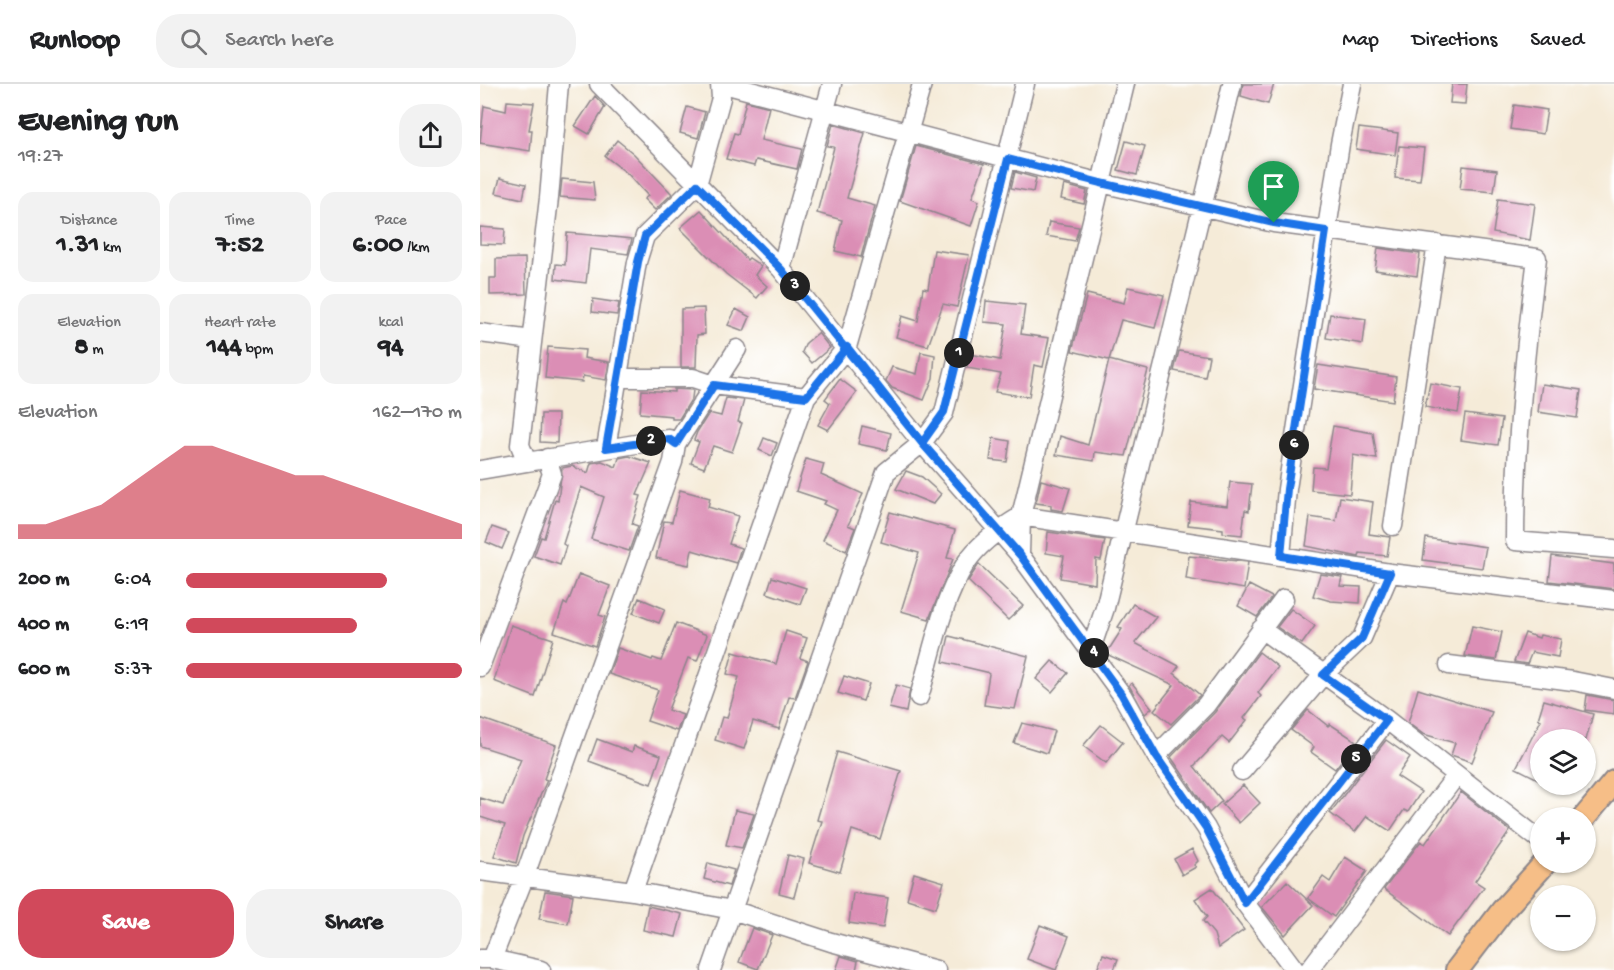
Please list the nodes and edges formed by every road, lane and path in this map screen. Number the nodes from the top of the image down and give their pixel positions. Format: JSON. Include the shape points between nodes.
{"nodes":[{"id":1,"x":559,"y":84,"type":"edge"},
{"id":2,"x":722,"y":84,"type":"edge"},
{"id":3,"x":832,"y":84,"type":"edge"},
{"id":4,"x":922,"y":84,"type":"edge"},
{"id":5,"x":1025,"y":84,"type":"edge"},
{"id":6,"x":1125,"y":84,"type":"edge"},
{"id":7,"x":1232,"y":84,"type":"edge"},
{"id":8,"x":1352,"y":84,"type":"edge"},
{"id":9,"x":605,"y":87,"type":"edge"},
{"id":10,"x":824,"y":112,"type":"junction"},
{"id":11,"x":910,"y":131,"type":"junction"},
{"id":12,"x":1008,"y":159,"type":"junction"},
{"id":13,"x":1101,"y":183,"type":"junction"},
{"id":14,"x":697,"y":185,"type":"junction"},
{"id":15,"x":1203,"y":206,"type":"junction"},
{"id":16,"x":1326,"y":231,"type":"junction"},
{"id":17,"x":1437,"y":244,"type":"junction"},
{"id":18,"x":781,"y":269,"type":"junction"},
{"id":19,"x":480,"y":333,"type":"edge"},
{"id":20,"x":532,"y":340,"type":"junction"},
{"id":21,"x":847,"y":347,"type":"junction"},
{"id":22,"x":737,"y":349,"type":"dead end"},
{"id":23,"x":618,"y":378,"type":"junction"},
{"id":24,"x":714,"y":385,"type":"junction"},
{"id":25,"x":806,"y":397,"type":"junction"},
{"id":26,"x":922,"y":443,"type":"junction"},
{"id":27,"x":676,"y":444,"type":"junction"},
{"id":28,"x":606,"y":448,"type":"junction"},
{"id":29,"x":547,"y":459,"type":"junction"},
{"id":30,"x":527,"y":462,"type":"junction"},
{"id":31,"x":480,"y":470,"type":"edge"},
{"id":32,"x":1021,"y":516,"type":"junction"},
{"id":33,"x":1394,"y":526,"type":"dead end"},
{"id":34,"x":997,"y":530,"type":"junction"},
{"id":35,"x":1122,"y":531,"type":"junction"},
{"id":36,"x":1614,"y":549,"type":"edge"},
{"id":37,"x":1020,"y":555,"type":"junction"},
{"id":38,"x":1281,"y":556,"type":"junction"},
{"id":39,"x":1390,"y":573,"type":"junction"},
{"id":40,"x":1284,"y":599,"type":"dead end"},
{"id":41,"x":1614,"y":600,"type":"edge"},
{"id":42,"x":1261,"y":628,"type":"junction"},
{"id":43,"x":1091,"y":649,"type":"junction"},
{"id":44,"x":1449,"y":665,"type":"dead end"},
{"id":45,"x":480,"y":667,"type":"edge"},
{"id":46,"x":1323,"y":675,"type":"junction"},
{"id":47,"x":1614,"y":689,"type":"edge"},
{"id":48,"x":919,"y":697,"type":"dead end"},
{"id":49,"x":1387,"y":720,"type":"junction"},
{"id":50,"x":1156,"y":756,"type":"junction"},
{"id":51,"x":1242,"y":771,"type":"dead end"},
{"id":52,"x":1456,"y":776,"type":"junction"},
{"id":53,"x":1614,"y":782,"type":"edge"},
{"id":54,"x":1593,"y":807,"type":"edge"},
{"id":55,"x":1530,"y":832,"type":"edge"},
{"id":56,"x":480,"y":871,"type":"edge"},
{"id":57,"x":1536,"y":873,"type":"edge"},
{"id":58,"x":524,"y":878,"type":"junction"},
{"id":59,"x":633,"y":891,"type":"junction"},
{"id":60,"x":1245,"y":903,"type":"junction"},
{"id":61,"x":732,"y":910,"type":"junction"},
{"id":62,"x":486,"y":959,"type":"edge"},
{"id":63,"x":541,"y":970,"type":"edge"},
{"id":64,"x":711,"y":970,"type":"edge"},
{"id":65,"x":936,"y":970,"type":"edge"},
{"id":66,"x":1295,"y":970,"type":"edge"},
{"id":67,"x":1309,"y":970,"type":"edge"},
{"id":68,"x":1457,"y":970,"type":"edge"}],
"edges":[{"from":1,"to":20,"type":"street"},
{"from":2,"to":10,"type":"street"},
{"from":2,"to":14,"type":"street"},
{"from":3,"to":10,"type":"street"},
{"from":4,"to":11,"type":"street"},
{"from":5,"to":12,"type":"street"},
{"from":6,"to":13,"type":"street"},
{"from":7,"to":15,"type":"street"},
{"from":8,"to":16,"type":"street"},
{"from":9,"to":14,"type":"street"},
{"from":10,"to":11,"type":"street"},
{"from":10,"to":18,"type":"street"},
{"from":11,"to":12,"type":"street"},
{"from":11,"to":21,"type":"street"},
{"from":12,"to":13,"type":"street"},
{"from":12,"to":26,"type":"street","via":[[944,412]]},
{"from":13,"to":15,"type":"street"},
{"from":13,"to":32,"type":"street"},
{"from":14,"to":18,"type":"street"},
{"from":14,"to":23,"type":"street","via":[[645,236]]},
{"from":15,"to":16,"type":"street"},
{"from":15,"to":35,"type":"street"},
{"from":16,"to":17,"type":"street"},
{"from":16,"to":38,"type":"street","via":[[1287,489]]},
{"from":17,"to":33,"type":"street"},
{"from":17,"to":36,"type":"street","via":[[1537,258],[1520,405],[1515,541]]},
{"from":18,"to":21,"type":"street"},
{"from":19,"to":20,"type":"street"},
{"from":20,"to":30,"type":"street","via":[[520,445]]},
{"from":21,"to":25,"type":"street"},
{"from":21,"to":26,"type":"street"},
{"from":22,"to":24,"type":"street"},
{"from":23,"to":24,"type":"street","via":[[693,378]]},
{"from":23,"to":28,"type":"street"},
{"from":24,"to":25,"type":"street"},
{"from":24,"to":27,"type":"street"},
{"from":25,"to":59,"type":"street"},
{"from":26,"to":34,"type":"street"},
{"from":26,"to":61,"type":"street","via":[[886,472]]},
{"from":27,"to":28,"type":"street","via":[[669,439]]},
{"from":27,"to":58,"type":"street","via":[[673,462]]},
{"from":28,"to":29,"type":"street"},
{"from":29,"to":30,"type":"street"},
{"from":29,"to":45,"type":"street","via":[[552,474]]},
{"from":30,"to":31,"type":"street"},
{"from":32,"to":34,"type":"street"},
{"from":32,"to":35,"type":"street"},
{"from":32,"to":37,"type":"street"},
{"from":34,"to":37,"type":"street"},
{"from":34,"to":48,"type":"street","via":[[966,562],[950,596]]},
{"from":35,"to":38,"type":"street"},
{"from":35,"to":43,"type":"street","via":[[1105,608]]},
{"from":37,"to":43,"type":"street"},
{"from":38,"to":39,"type":"street"},
{"from":39,"to":41,"type":"street"},
{"from":39,"to":46,"type":"street","via":[[1362,638]]},
{"from":40,"to":42,"type":"street"},
{"from":42,"to":46,"type":"street"},
{"from":42,"to":50,"type":"street","via":[[1206,705]]},
{"from":43,"to":50,"type":"street"},
{"from":44,"to":47,"type":"street"},
{"from":46,"to":49,"type":"street"},
{"from":46,"to":51,"type":"street"},
{"from":49,"to":52,"type":"street"},
{"from":49,"to":60,"type":"street"},
{"from":50,"to":60,"type":"street","via":[[1206,828]]},
{"from":52,"to":55,"type":"street"},
{"from":52,"to":67,"type":"street"},
{"from":53,"to":54,"type":"main road"},
{"from":56,"to":58,"type":"street"},
{"from":57,"to":68,"type":"main road"},
{"from":58,"to":59,"type":"street"},
{"from":58,"to":62,"type":"street"},
{"from":59,"to":61,"type":"street"},
{"from":60,"to":66,"type":"street"},
{"from":61,"to":64,"type":"street"},
{"from":61,"to":65,"type":"street"},
{"from":62,"to":63,"type":"street"}]}
